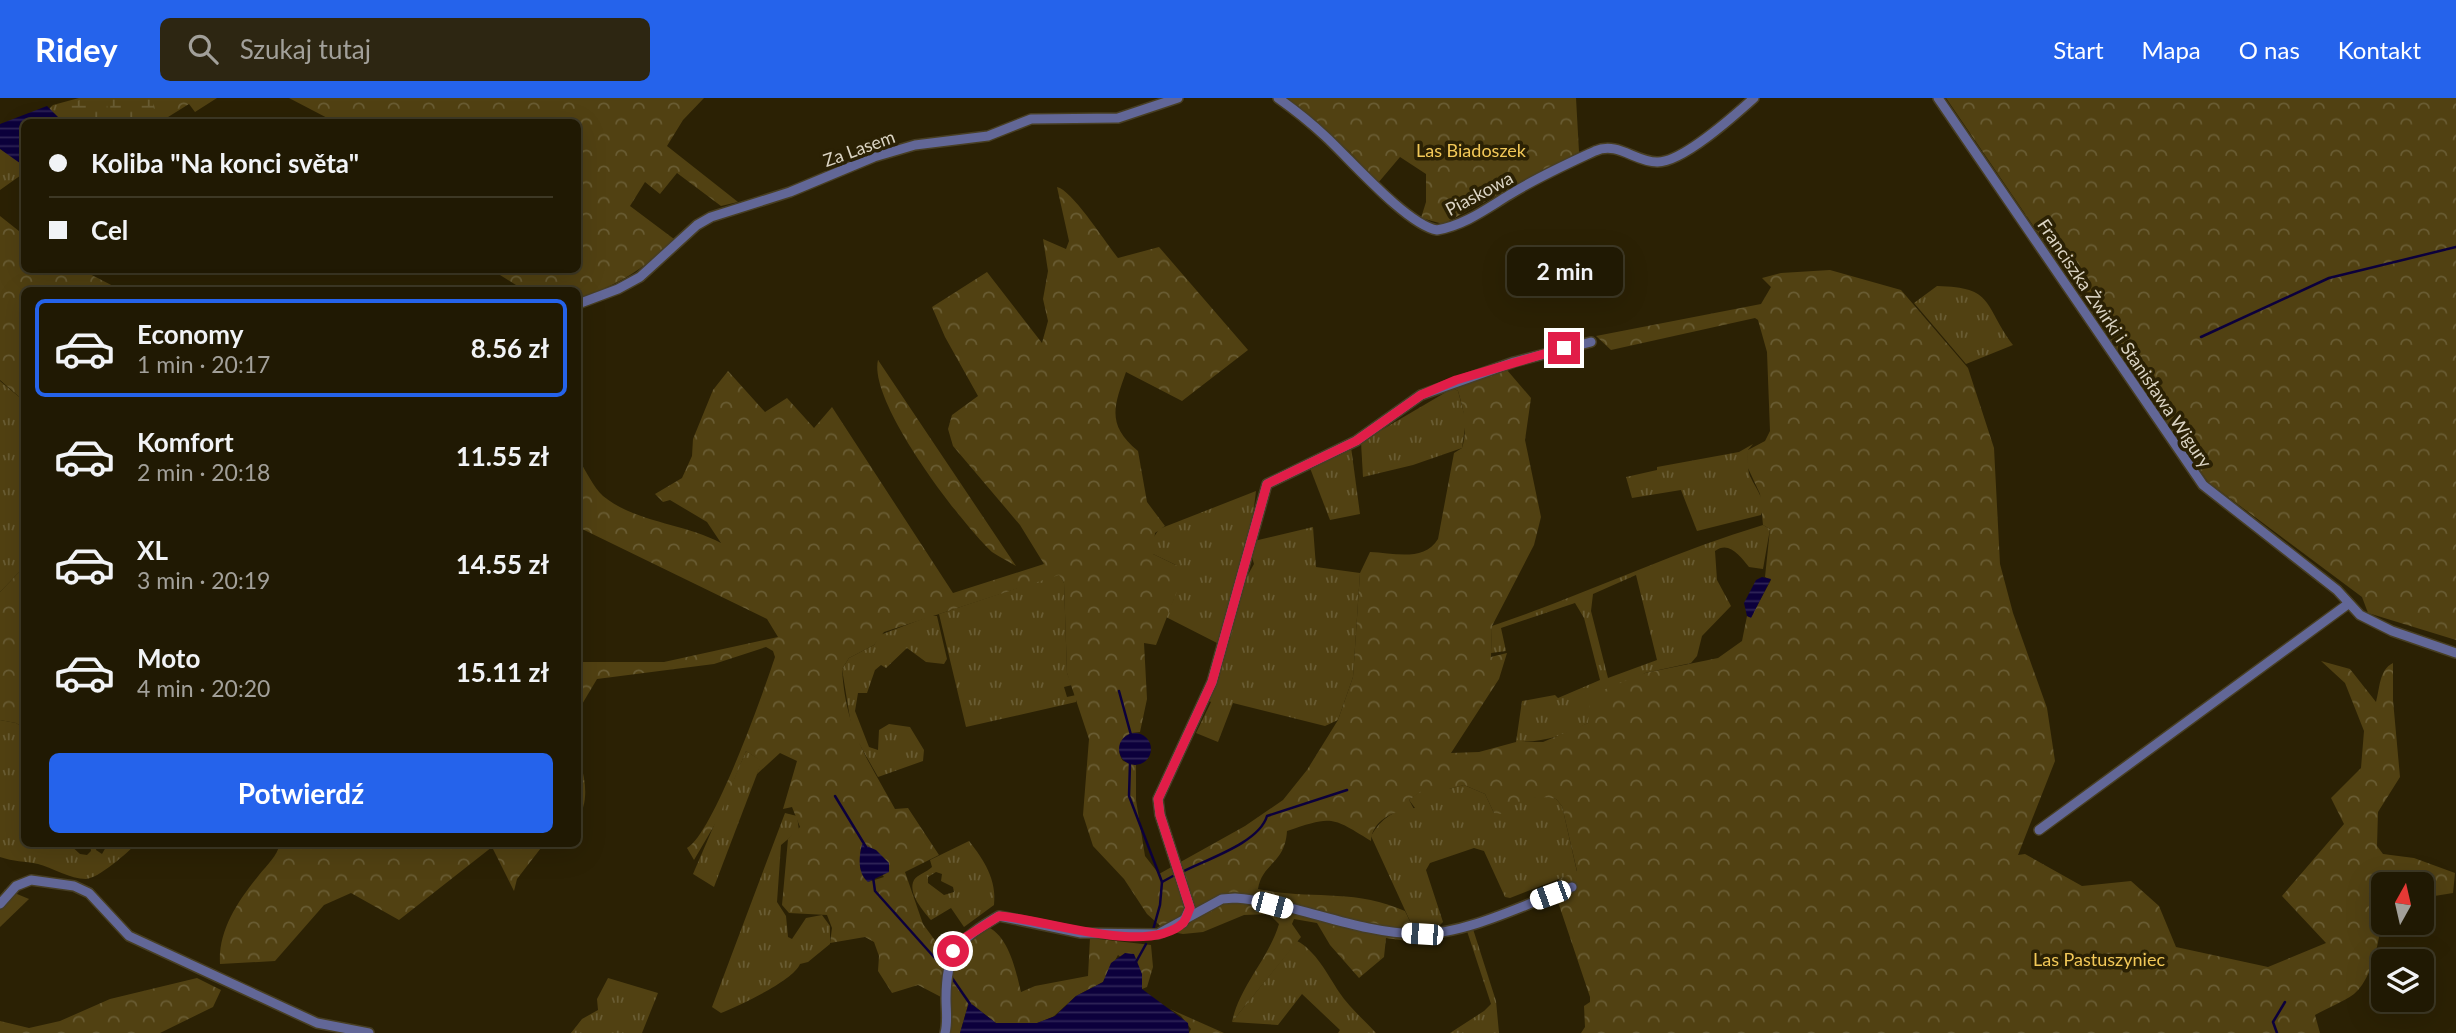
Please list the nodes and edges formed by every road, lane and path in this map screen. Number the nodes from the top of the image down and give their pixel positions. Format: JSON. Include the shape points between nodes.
{"nodes":[{"id":1,"x":1178,"y":98,"type":"edge"},
{"id":2,"x":1278,"y":98,"type":"edge"},
{"id":3,"x":1754,"y":98,"type":"edge"},
{"id":4,"x":1938,"y":98,"type":"edge"},
{"id":5,"x":581,"y":303,"type":"edge"},
{"id":6,"x":1591,"y":342,"type":"dead end"},
{"id":7,"x":2348,"y":604,"type":"junction"},
{"id":8,"x":2456,"y":653,"type":"edge"},
{"id":9,"x":2039,"y":830,"type":"dead end"},
{"id":10,"x":1572,"y":887,"type":"dead end"},
{"id":11,"x":0,"y":904,"type":"edge"},
{"id":12,"x":1183,"y":923,"type":"junction"},
{"id":13,"x":369,"y":1033,"type":"edge"},
{"id":14,"x":945,"y":1033,"type":"edge"}],
"edges":[{"from":1,"to":5,"type":"street","name":"Za Lasem","via":[[1118,118],[1031,119],[988,136],[915,145],[884,154],[790,192],[711,217],[640,276]]},
{"from":2,"to":3,"type":"street","name":"Piaskowa","via":[[1404,210],[1437,230],[1487,211],[1509,194],[1598,150],[1619,149],[1657,162],[1669,159]]},
{"from":4,"to":7,"type":"street","name":"Franciszka Żwirki i Stanisława Wigury","via":[[2203,485],[2337,590]]},
{"from":6,"to":12,"type":"street","via":[[1456,380],[1421,395],[1356,441],[1267,484],[1212,682],[1158,799],[1190,908]]},
{"from":7,"to":8,"type":"street","name":"Franciszka Żwirki i Stanisława Wigury","via":[[2392,631]]},
{"from":7,"to":9,"type":"street"},
{"from":10,"to":12,"type":"street","via":[[1465,926],[1422,934],[1392,932],[1234,898],[1222,899]]},
{"from":11,"to":13,"type":"street","via":[[16,886],[31,880],[74,886],[89,894],[129,936],[317,1023]]},
{"from":12,"to":14,"type":"street","via":[[1158,934],[1115,935],[1081,933],[999,916],[953,951],[946,978]]}]}
